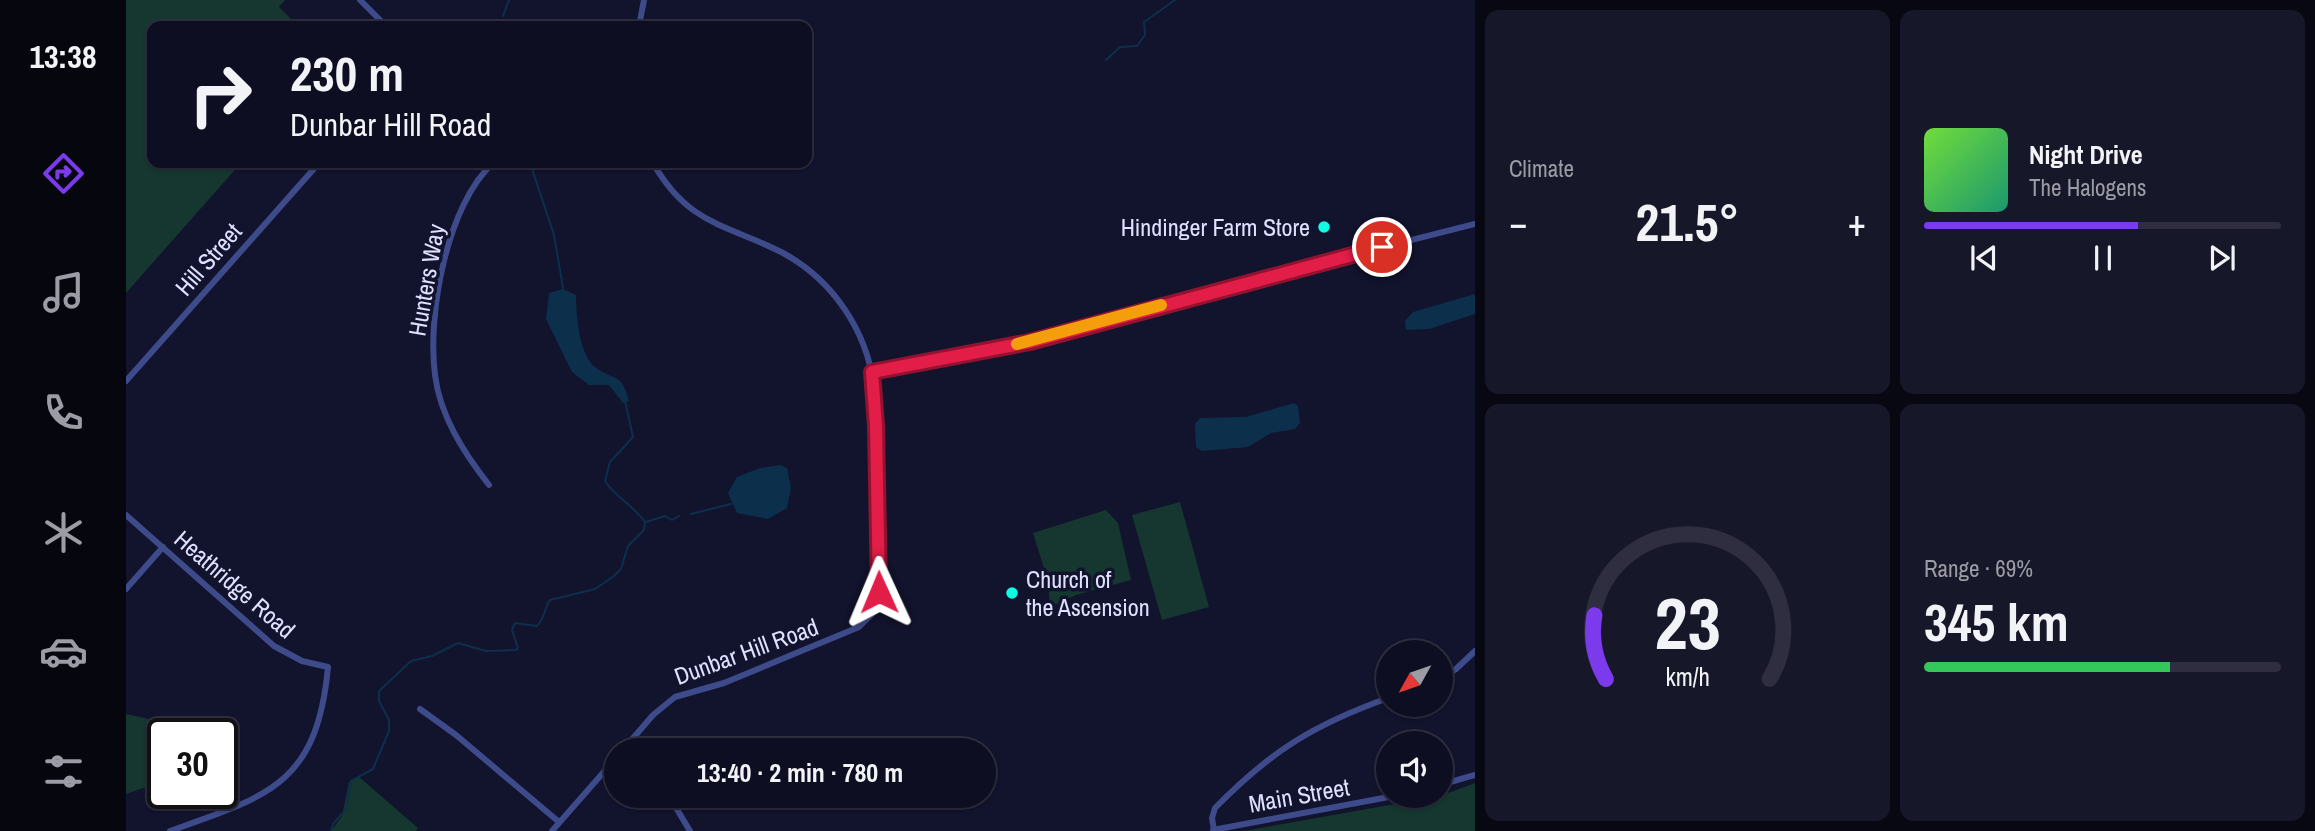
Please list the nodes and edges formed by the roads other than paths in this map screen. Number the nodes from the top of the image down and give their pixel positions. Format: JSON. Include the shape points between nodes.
{"nodes":[{"id":1,"x":360,"y":0,"type":"edge"},
{"id":2,"x":644,"y":0,"type":"edge"},
{"id":3,"x":381,"y":21,"type":"edge"},
{"id":4,"x":640,"y":21,"type":"edge"},
{"id":5,"x":315,"y":168,"type":"edge"},
{"id":6,"x":488,"y":168,"type":"edge"},
{"id":7,"x":657,"y":168,"type":"edge"},
{"id":8,"x":1475,"y":224,"type":"edge"},
{"id":9,"x":872,"y":372,"type":"junction"},
{"id":10,"x":126,"y":381,"type":"edge"},
{"id":11,"x":489,"y":485,"type":"dead end"},
{"id":12,"x":126,"y":515,"type":"edge"},
{"id":13,"x":163,"y":547,"type":"junction"},
{"id":14,"x":126,"y":589,"type":"edge"},
{"id":15,"x":1475,"y":651,"type":"edge"},
{"id":16,"x":1453,"y":672,"type":"edge"},
{"id":17,"x":1376,"y":703,"type":"edge"},
{"id":18,"x":420,"y":709,"type":"dead end"},
{"id":19,"x":633,"y":738,"type":"edge"},
{"id":20,"x":604,"y":771,"type":"edge"},
{"id":21,"x":1475,"y":775,"type":"edge"},
{"id":22,"x":1453,"y":781,"type":"edge"},
{"id":23,"x":1376,"y":799,"type":"edge"},
{"id":24,"x":676,"y":808,"type":"edge"},
{"id":25,"x":559,"y":822,"type":"junction"},
{"id":26,"x":170,"y":831,"type":"edge"},
{"id":27,"x":552,"y":831,"type":"edge"},
{"id":28,"x":690,"y":831,"type":"edge"},
{"id":29,"x":1213,"y":831,"type":"edge"}],
"edges":[{"from":1,"to":3,"type":"street"},
{"from":2,"to":4,"type":"street"},
{"from":5,"to":10,"type":"street","name":"Hill Street"},
{"from":6,"to":11,"type":"street","name":"Hunters Way","via":[[456,214],[433,337],[435,377],[448,420],[463,453]]},
{"from":7,"to":9,"type":"street","name":"Dunbar Hill Road","via":[[676,194],[702,216],[726,231],[783,253],[825,284],[851,319]]},
{"from":8,"to":9,"type":"street","via":[[1030,342]]},
{"from":9,"to":19,"type":"street","name":"Dunbar Hill Road","via":[[879,592],[873,613],[838,638],[724,683],[675,697]]},
{"from":12,"to":13,"type":"street","name":"Heathridge Road"},
{"from":13,"to":14,"type":"street"},
{"from":13,"to":26,"type":"street","name":"Heathridge Road","via":[[274,646],[302,661],[328,667],[325,703],[291,773],[266,794]]},
{"from":15,"to":16,"type":"street"},
{"from":17,"to":29,"type":"street","via":[[1325,722],[1282,749],[1215,808]]},
{"from":18,"to":25,"type":"street"},
{"from":20,"to":25,"type":"street"},
{"from":21,"to":22,"type":"street"},
{"from":23,"to":29,"type":"street","name":"Main Street"},
{"from":24,"to":28,"type":"street"},
{"from":25,"to":27,"type":"street"}]}
